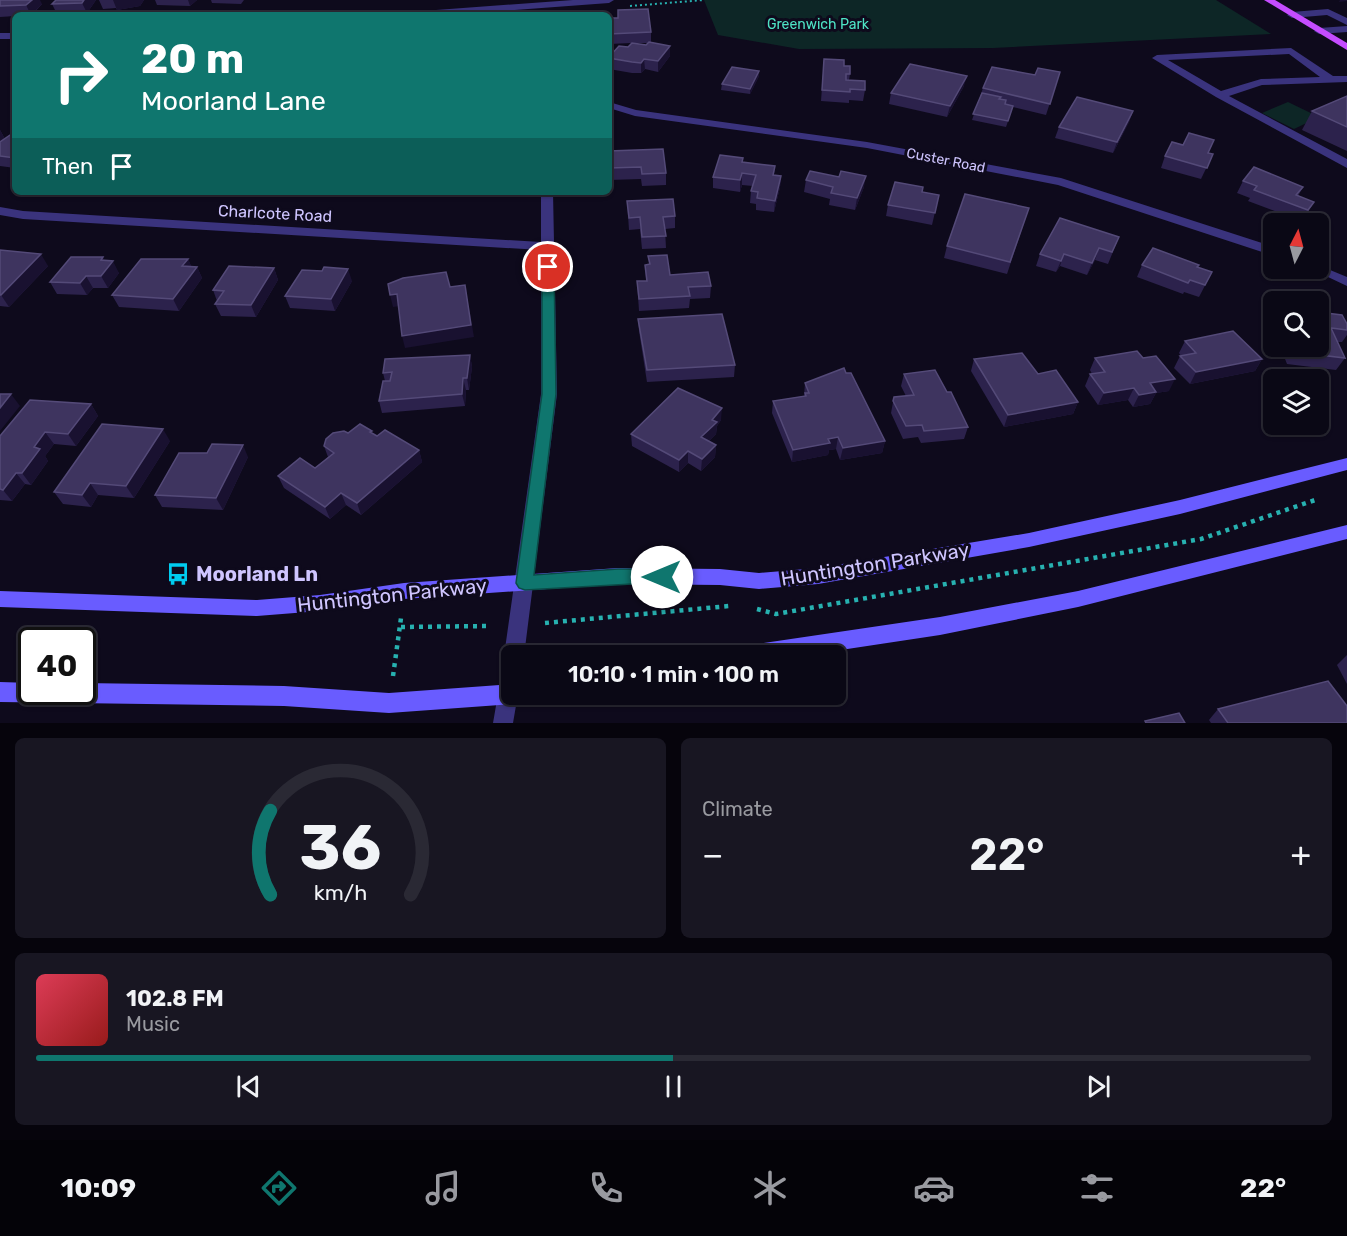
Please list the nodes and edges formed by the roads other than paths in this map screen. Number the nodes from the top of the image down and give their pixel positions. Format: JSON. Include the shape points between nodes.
{"nodes":[{"id":1,"x":609,"y":0,"type":"edge"},
{"id":2,"x":1269,"y":0,"type":"edge"},
{"id":3,"x":540,"y":11,"type":"edge"},
{"id":4,"x":507,"y":12,"type":"edge"},
{"id":5,"x":1292,"y":15,"type":"junction"},
{"id":6,"x":1347,"y":21,"type":"edge"},
{"id":7,"x":1347,"y":29,"type":"edge"},
{"id":8,"x":1319,"y":31,"type":"junction"},
{"id":9,"x":1347,"y":37,"type":"edge"},
{"id":10,"x":1331,"y":38,"type":"junction"},
{"id":11,"x":1347,"y":47,"type":"edge"},
{"id":12,"x":1331,"y":80,"type":"junction"},
{"id":13,"x":1347,"y":80,"type":"edge"},
{"id":14,"x":1220,"y":95,"type":"junction"},
{"id":15,"x":612,"y":106,"type":"edge"},
{"id":16,"x":1347,"y":164,"type":"edge"},
{"id":17,"x":547,"y":195,"type":"edge"},
{"id":18,"x":0,"y":211,"type":"edge"},
{"id":19,"x":548,"y":246,"type":"junction"},
{"id":20,"x":1263,"y":248,"type":"edge"},
{"id":21,"x":1329,"y":274,"type":"edge"},
{"id":22,"x":1347,"y":282,"type":"edge"},
{"id":23,"x":1347,"y":464,"type":"edge"},
{"id":24,"x":1347,"y":532,"type":"edge"},
{"id":25,"x":525,"y":583,"type":"junction"},
{"id":26,"x":0,"y":599,"type":"edge"},
{"id":27,"x":516,"y":645,"type":"edge"},
{"id":28,"x":811,"y":645,"type":"edge"},
{"id":29,"x":0,"y":692,"type":"edge"},
{"id":30,"x":501,"y":695,"type":"edge"},
{"id":31,"x":507,"y":705,"type":"edge"},
{"id":32,"x":503,"y":723,"type":"edge"}],
"edges":[{"from":1,"to":3,"type":"street"},
{"from":2,"to":5,"type":"main road"},
{"from":3,"to":4,"type":"street"},
{"from":5,"to":6,"type":"street","via":[[1328,12]]},
{"from":5,"to":8,"type":"main road"},
{"from":7,"to":8,"type":"street"},
{"from":8,"to":10,"type":"main road"},
{"from":9,"to":10,"type":"street"},
{"from":10,"to":11,"type":"main road"},
{"from":12,"to":13,"type":"street"},
{"from":12,"to":14,"type":"street","via":[[1261,82]]},
{"from":12,"to":14,"type":"street","via":[[1291,51],[1157,58]]},
{"from":14,"to":16,"type":"street"},
{"from":15,"to":20,"type":"street","name":"Custer Road","via":[[635,113],[867,145],[1061,182]]},
{"from":17,"to":19,"type":"street"},
{"from":18,"to":19,"type":"street","name":"Charlcote Road"},
{"from":19,"to":25,"type":"street","via":[[549,394]]},
{"from":21,"to":22,"type":"street"},
{"from":23,"to":25,"type":"street","name":"Huntington Parkway","via":[[1180,507],[1029,540],[818,576],[759,581],[618,576]]},
{"from":24,"to":28,"type":"street","via":[[1078,599],[940,626]]},
{"from":25,"to":26,"type":"street","name":"Huntington Parkway","via":[[404,591],[257,608]]},
{"from":25,"to":27,"type":"street"},
{"from":29,"to":30,"type":"street","via":[[284,696],[389,703]]},
{"from":31,"to":32,"type":"street"}]}
